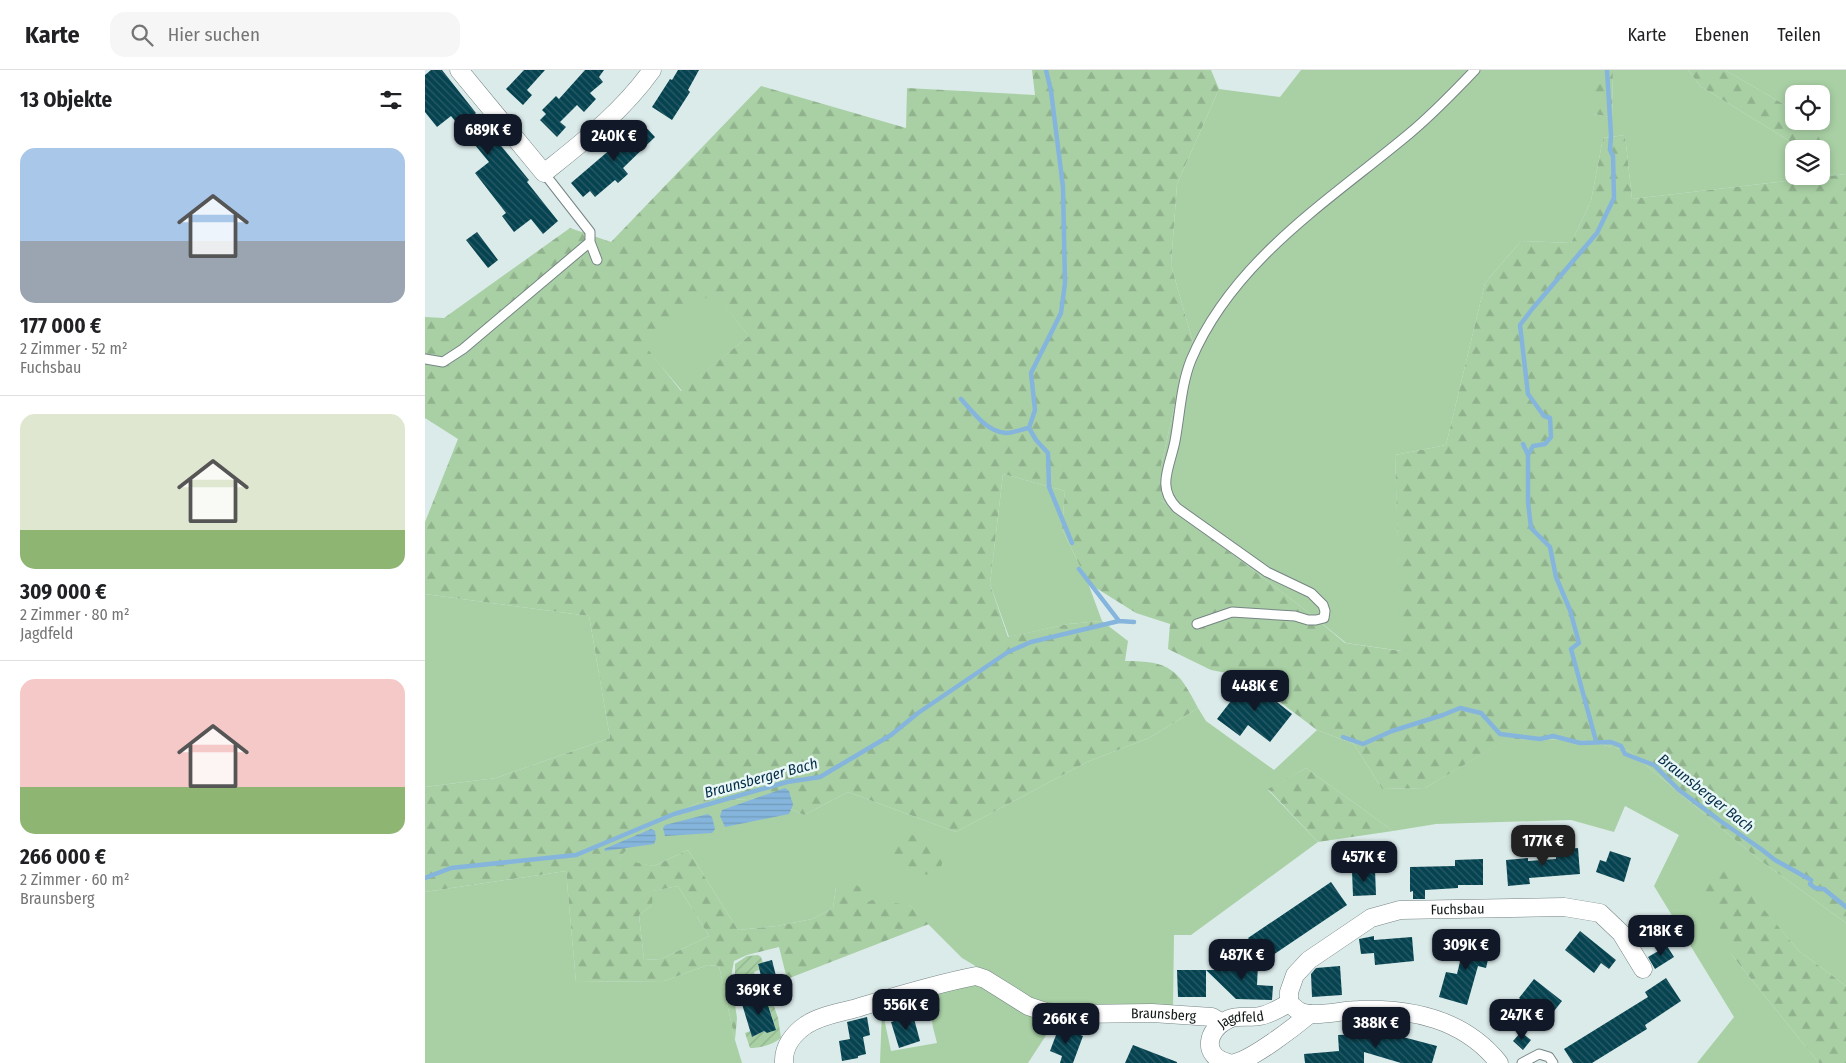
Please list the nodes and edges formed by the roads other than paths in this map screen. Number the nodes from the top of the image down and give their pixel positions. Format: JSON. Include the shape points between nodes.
{"nodes":[{"id":1,"x":459,"y":70,"type":"edge"},
{"id":2,"x":652,"y":70,"type":"edge"},
{"id":3,"x":1475,"y":70,"type":"edge"},
{"id":4,"x":544,"y":173,"type":"junction"},
{"id":5,"x":590,"y":242,"type":"junction"},
{"id":6,"x":597,"y":260,"type":"dead end"},
{"id":7,"x":425,"y":360,"type":"edge"},
{"id":8,"x":1197,"y":624,"type":"dead end"},
{"id":9,"x":1643,"y":969,"type":"dead end"},
{"id":10,"x":1289,"y":1003,"type":"junction"},
{"id":11,"x":1310,"y":1014,"type":"junction"},
{"id":12,"x":1222,"y":1024,"type":"junction"},
{"id":13,"x":784,"y":1063,"type":"edge"},
{"id":14,"x":1229,"y":1063,"type":"edge"},
{"id":15,"x":1235,"y":1063,"type":"edge"},
{"id":16,"x":1499,"y":1063,"type":"edge"},
{"id":17,"x":1522,"y":1063,"type":"edge"},
{"id":18,"x":1553,"y":1063,"type":"edge"}],
"edges":[{"from":1,"to":4,"type":"street"},
{"from":2,"to":4,"type":"street","via":[[637,91],[602,127]]},
{"from":3,"to":8,"type":"lane","via":[[1411,132],[1304,217],[1276,244],[1221,307],[1191,358],[1165,485],[1169,501],[1267,572],[1311,593],[1325,611],[1324,618],[1316,620],[1232,612]]},
{"from":4,"to":5,"type":"lane","via":[[590,232]]},
{"from":5,"to":6,"type":"lane"},
{"from":5,"to":7,"type":"lane","via":[[463,350],[443,362]]},
{"from":9,"to":10,"type":"street","name":"Fuchsbau","via":[[1621,933],[1600,913],[1564,907],[1400,910],[1371,918],[1309,960],[1295,975]]},
{"from":10,"to":11,"type":"street","via":[[1298,1011]]},
{"from":10,"to":12,"type":"street","name":"Jagdfeld","via":[[1268,1014],[1235,1017]]},
{"from":11,"to":15,"type":"street","name":"Jagdfeld","via":[[1295,1027]]},
{"from":11,"to":16,"type":"street","via":[[1381,1010],[1438,1019],[1476,1039]]},
{"from":12,"to":13,"type":"street","name":"Braunsberg","via":[[1212,1017],[1046,1012],[1028,1006],[976,976],[814,1021],[799,1030],[789,1042]]},
{"from":12,"to":14,"type":"street","name":"Jagdfeld","via":[[1211,1035],[1210,1048],[1216,1058]]},
{"from":17,"to":18,"type":"lane","via":[[1539,1054],[1549,1056]]}]}
